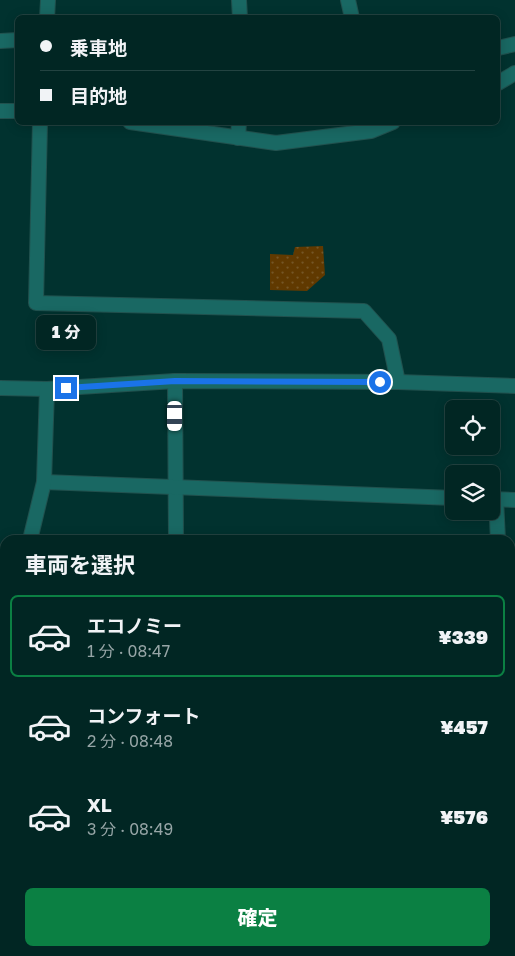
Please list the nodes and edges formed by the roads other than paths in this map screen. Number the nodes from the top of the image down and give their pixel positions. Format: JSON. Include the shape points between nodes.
{"nodes":[{"id":1,"x":48,"y":0,"type":"edge"},
{"id":2,"x":239,"y":0,"type":"edge"},
{"id":3,"x":348,"y":0,"type":"edge"},
{"id":4,"x":47,"y":15,"type":"edge"},
{"id":5,"x":240,"y":15,"type":"edge"},
{"id":6,"x":351,"y":15,"type":"edge"},
{"id":7,"x":15,"y":40,"type":"edge"},
{"id":8,"x":0,"y":41,"type":"edge"},
{"id":9,"x":515,"y":44,"type":"edge"},
{"id":10,"x":500,"y":48,"type":"edge"},
{"id":11,"x":515,"y":73,"type":"edge"},
{"id":12,"x":500,"y":81,"type":"edge"},
{"id":13,"x":0,"y":111,"type":"edge"},
{"id":14,"x":15,"y":111,"type":"edge"},
{"id":15,"x":40,"y":125,"type":"edge"},
{"id":16,"x":150,"y":125,"type":"edge"},
{"id":17,"x":239,"y":125,"type":"edge"},
{"id":18,"x":386,"y":125,"type":"edge"},
{"id":19,"x":238,"y":138,"type":"junction"},
{"id":20,"x":175,"y":381,"type":"junction"},
{"id":21,"x":398,"y":382,"type":"junction"},
{"id":22,"x":515,"y":386,"type":"edge"},
{"id":23,"x":0,"y":388,"type":"edge"},
{"id":24,"x":47,"y":389,"type":"junction"},
{"id":25,"x":44,"y":482,"type":"junction"},
{"id":26,"x":175,"y":487,"type":"junction"},
{"id":27,"x":445,"y":498,"type":"edge"},
{"id":28,"x":500,"y":499,"type":"edge"},
{"id":29,"x":515,"y":500,"type":"edge"},
{"id":30,"x":496,"y":520,"type":"edge"},
{"id":31,"x":31,"y":535,"type":"edge"},
{"id":32,"x":176,"y":535,"type":"edge"},
{"id":33,"x":497,"y":535,"type":"edge"}],
"edges":[{"from":1,"to":4,"type":"street"},
{"from":2,"to":5,"type":"street"},
{"from":3,"to":6,"type":"street"},
{"from":7,"to":8,"type":"street"},
{"from":9,"to":10,"type":"street"},
{"from":11,"to":12,"type":"street"},
{"from":13,"to":14,"type":"street"},
{"from":15,"to":21,"type":"street","via":[[36,303],[364,311],[389,339]]},
{"from":16,"to":19,"type":"street"},
{"from":17,"to":19,"type":"street"},
{"from":18,"to":19,"type":"street","via":[[371,131],[276,143]]},
{"from":20,"to":21,"type":"street"},
{"from":20,"to":24,"type":"street"},
{"from":20,"to":26,"type":"street"},
{"from":21,"to":22,"type":"street"},
{"from":23,"to":24,"type":"street"},
{"from":24,"to":25,"type":"street"},
{"from":25,"to":26,"type":"street"},
{"from":25,"to":31,"type":"street"},
{"from":26,"to":27,"type":"street"},
{"from":26,"to":32,"type":"street"},
{"from":28,"to":29,"type":"street"},
{"from":30,"to":33,"type":"street"}]}
